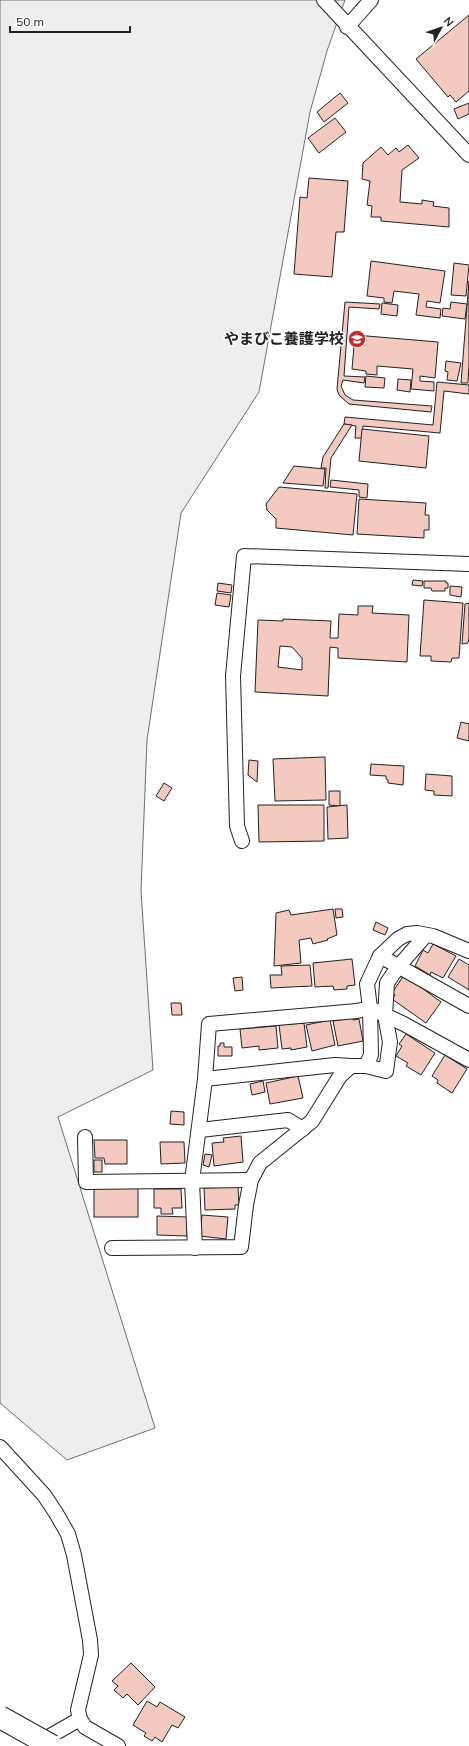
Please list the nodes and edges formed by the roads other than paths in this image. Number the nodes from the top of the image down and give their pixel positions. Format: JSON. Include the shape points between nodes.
{"nodes":[{"id":1,"x":324,"y":0,"type":"edge"},
{"id":2,"x":371,"y":0,"type":"edge"},
{"id":3,"x":348,"y":27,"type":"junction"},
{"id":4,"x":469,"y":155,"type":"edge"},
{"id":5,"x":469,"y":564,"type":"edge"},
{"id":6,"x":242,"y":841,"type":"dead end"},
{"id":7,"x":426,"y":935,"type":"junction"},
{"id":8,"x":469,"y":951,"type":"edge"},
{"id":9,"x":380,"y":956,"type":"junction"},
{"id":10,"x":398,"y":967,"type":"junction"},
{"id":11,"x":469,"y":1006,"type":"edge"},
{"id":12,"x":370,"y":1008,"type":"junction"},
{"id":13,"x":385,"y":1015,"type":"junction"},
{"id":14,"x":469,"y":1060,"type":"edge"},
{"id":15,"x":351,"y":1066,"type":"junction"},
{"id":16,"x":366,"y":1066,"type":"junction"},
{"id":17,"x":205,"y":1079,"type":"junction"},
{"id":18,"x":302,"y":1128,"type":"junction"},
{"id":19,"x":200,"y":1130,"type":"junction"},
{"id":20,"x":85,"y":1136,"type":"dead end"},
{"id":21,"x":251,"y":1180,"type":"junction"},
{"id":22,"x":192,"y":1181,"type":"junction"},
{"id":23,"x":112,"y":1248,"type":"dead end"},
{"id":24,"x":195,"y":1248,"type":"junction"},
{"id":25,"x":0,"y":1448,"type":"edge"},
{"id":26,"x":0,"y":1717,"type":"edge"},
{"id":27,"x":80,"y":1719,"type":"junction"},
{"id":28,"x":38,"y":1746,"type":"edge"},
{"id":29,"x":52,"y":1746,"type":"edge"},
{"id":30,"x":118,"y":1746,"type":"edge"}],
"edges":[{"from":1,"to":3,"type":"street"},
{"from":2,"to":3,"type":"street"},
{"from":3,"to":4,"type":"street"},
{"from":5,"to":6,"type":"street","via":[[244,556],[233,676],[238,826]]},
{"from":7,"to":8,"type":"street"},
{"from":7,"to":9,"type":"street","via":[[407,934]]},
{"from":7,"to":10,"type":"street"},
{"from":9,"to":10,"type":"street"},
{"from":9,"to":12,"type":"street","via":[[368,984]]},
{"from":10,"to":11,"type":"street","via":[[404,968]]},
{"from":10,"to":13,"type":"street","via":[[387,983]]},
{"from":12,"to":13,"type":"street"},
{"from":12,"to":16,"type":"street","via":[[371,1055]]},
{"from":12,"to":17,"type":"street","via":[[209,1024]]},
{"from":13,"to":14,"type":"street"},
{"from":13,"to":16,"type":"street","via":[[390,1042],[386,1071]]},
{"from":15,"to":16,"type":"street"},
{"from":15,"to":17,"type":"street","via":[[335,1064]]},
{"from":15,"to":18,"type":"street","via":[[340,1076],[312,1121]]},
{"from":17,"to":19,"type":"street"},
{"from":18,"to":19,"type":"street","via":[[288,1120]]},
{"from":18,"to":21,"type":"street","via":[[260,1163]]},
{"from":19,"to":22,"type":"street"},
{"from":20,"to":22,"type":"street","via":[[86,1182]]},
{"from":21,"to":22,"type":"street"},
{"from":21,"to":24,"type":"street","via":[[240,1248]]},
{"from":22,"to":24,"type":"street"},
{"from":23,"to":24,"type":"street"},
{"from":25,"to":27,"type":"street","via":[[44,1495],[68,1534],[77,1569],[91,1655],[78,1710]]},
{"from":26,"to":29,"type":"highway","bridge":true},
{"from":27,"to":28,"type":"street"},
{"from":27,"to":30,"type":"street","via":[[85,1727]]}]}
